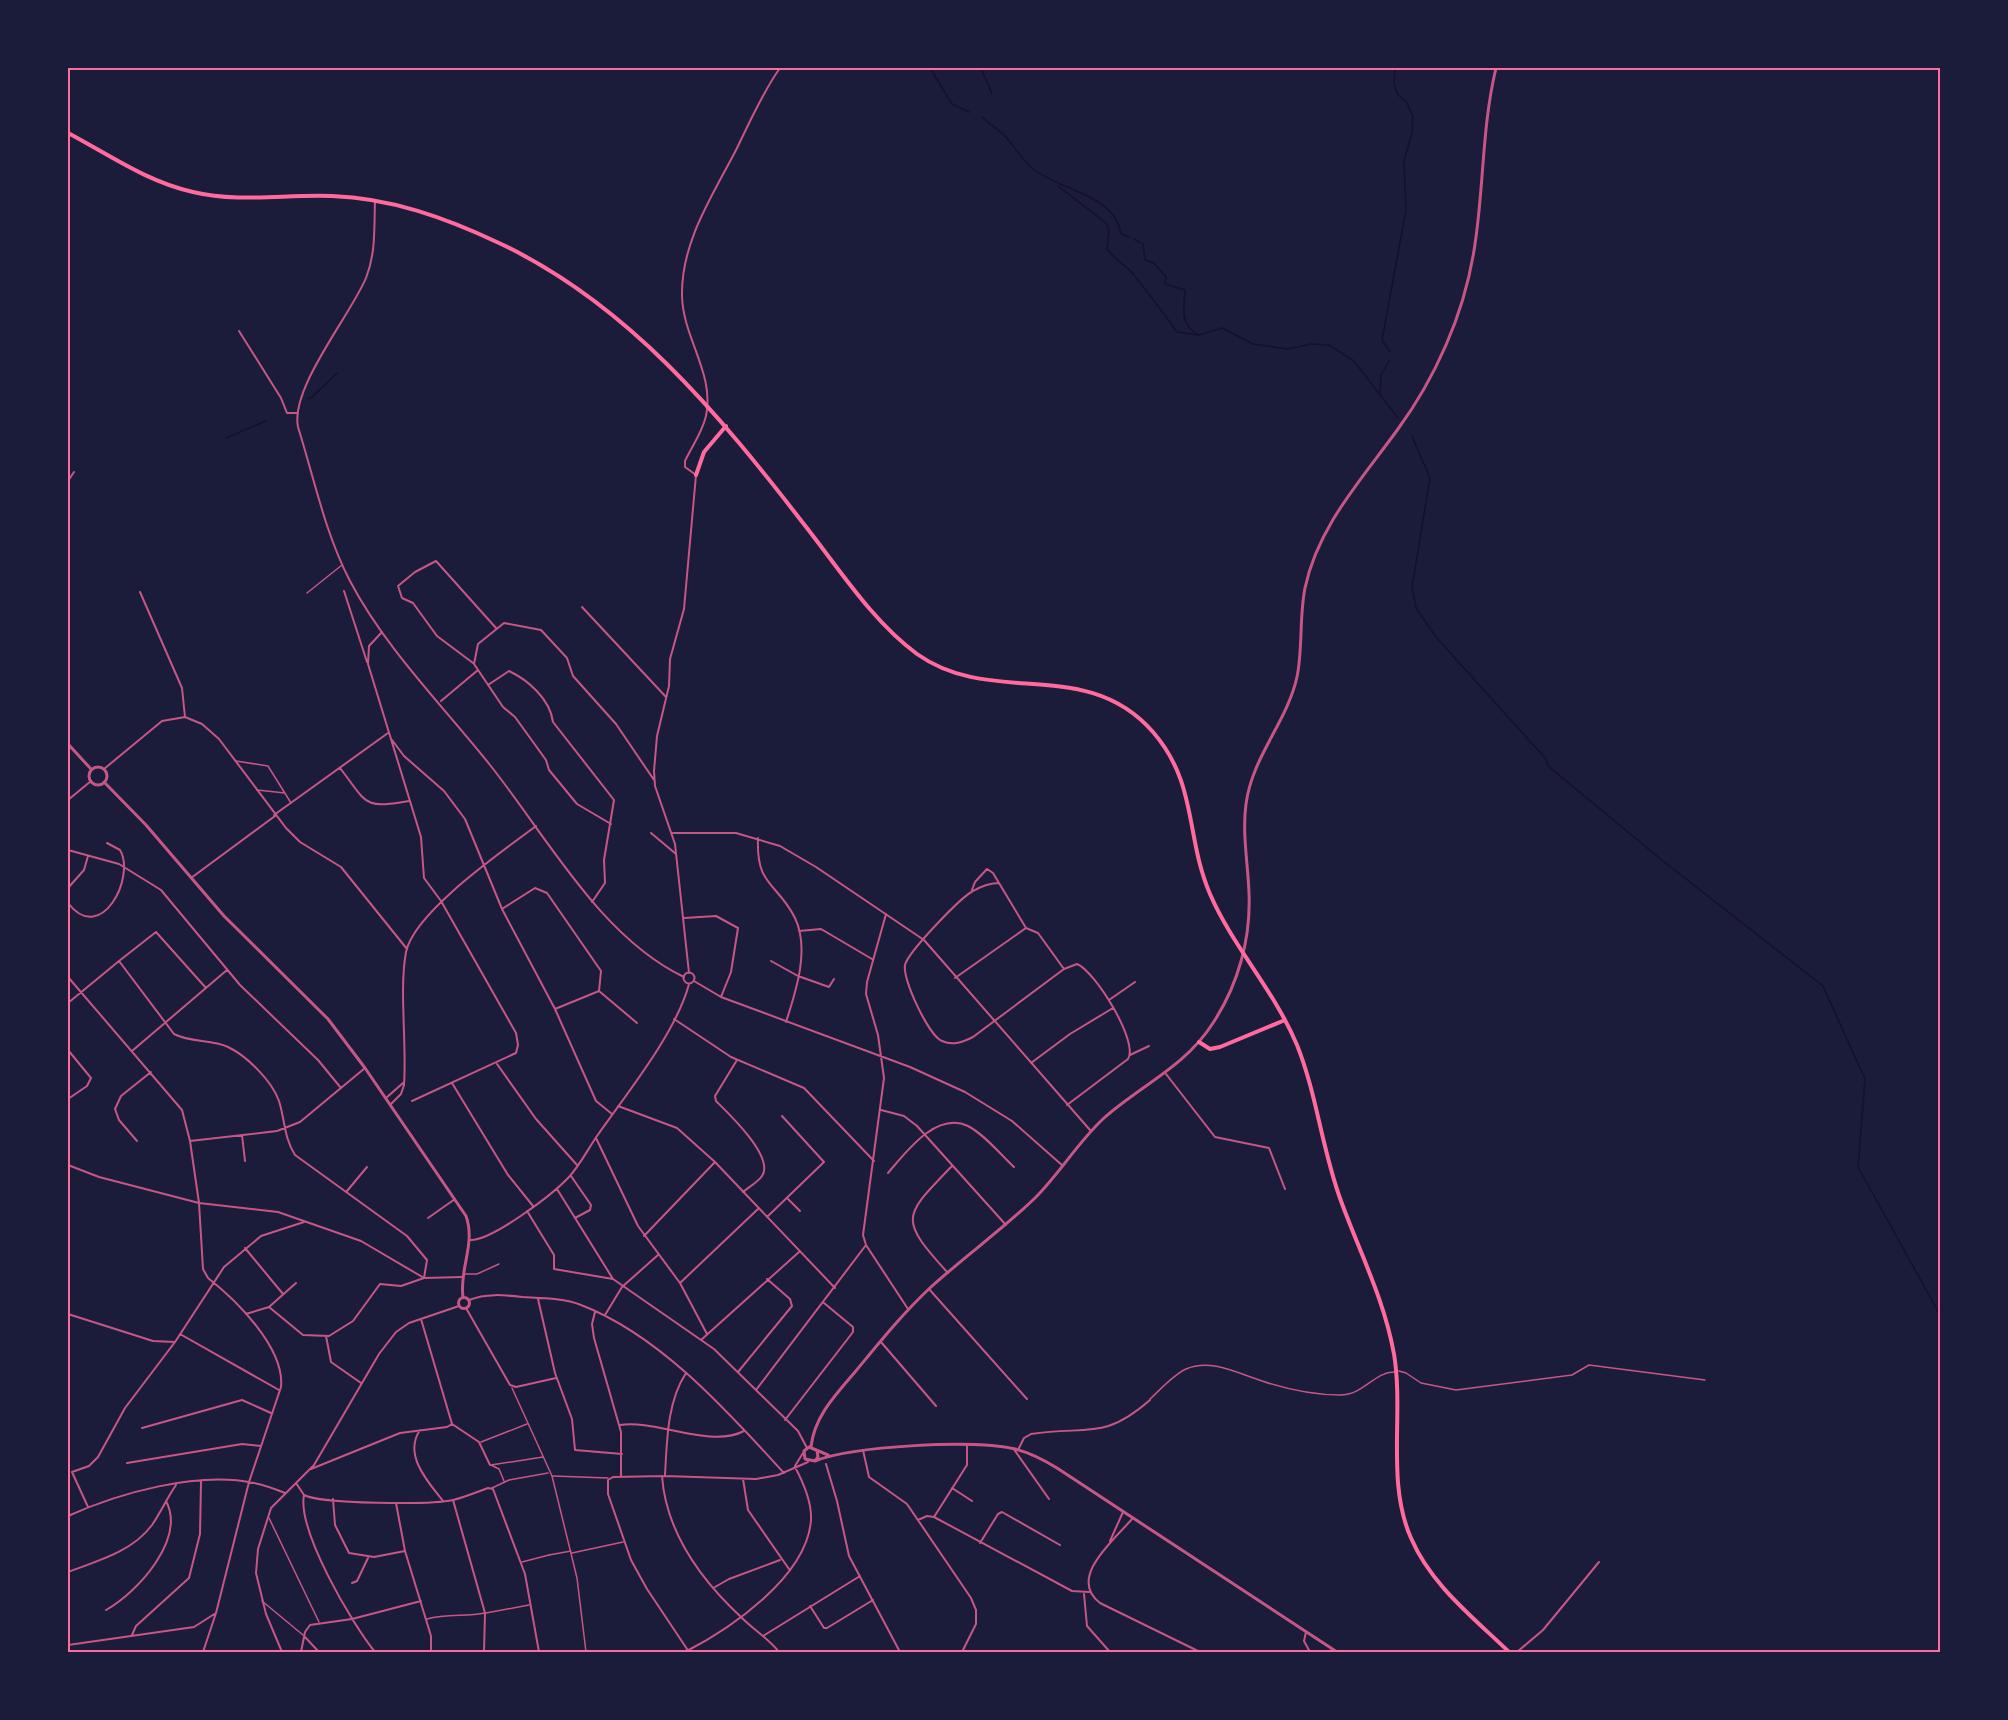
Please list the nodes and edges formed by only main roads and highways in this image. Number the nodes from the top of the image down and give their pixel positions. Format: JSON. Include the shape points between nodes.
{"nodes":[{"id":1,"x":68,"y":133,"type":"edge"},
{"id":2,"x":726,"y":426,"type":"junction"},
{"id":3,"x":696,"y":475,"type":"road end"},
{"id":4,"x":1285,"y":1020,"type":"junction"},
{"id":5,"x":1199,"y":1042,"type":"road end"},
{"id":6,"x":1509,"y":1653,"type":"edge"}],
"edges":[{"from":1,"to":2,"type":"main road","via":[[154,180],[197,193],[375,201],[413,209],[501,243],[587,296],[655,351]]},
{"from":2,"to":3,"type":"main road","via":[[704,452]]},
{"from":2,"to":4,"type":"main road","via":[[876,615],[898,639],[931,663],[980,681],[1084,689],[1111,699],[1137,716],[1157,737],[1177,766],[1188,799],[1200,866],[1214,903]]},
{"from":4,"to":5,"type":"main road","via":[[1220,1047],[1210,1049]]},
{"from":4,"to":6,"type":"main road","via":[[1304,1065],[1341,1201],[1385,1314],[1397,1383],[1400,1492],[1410,1537],[1447,1591]]}]}
